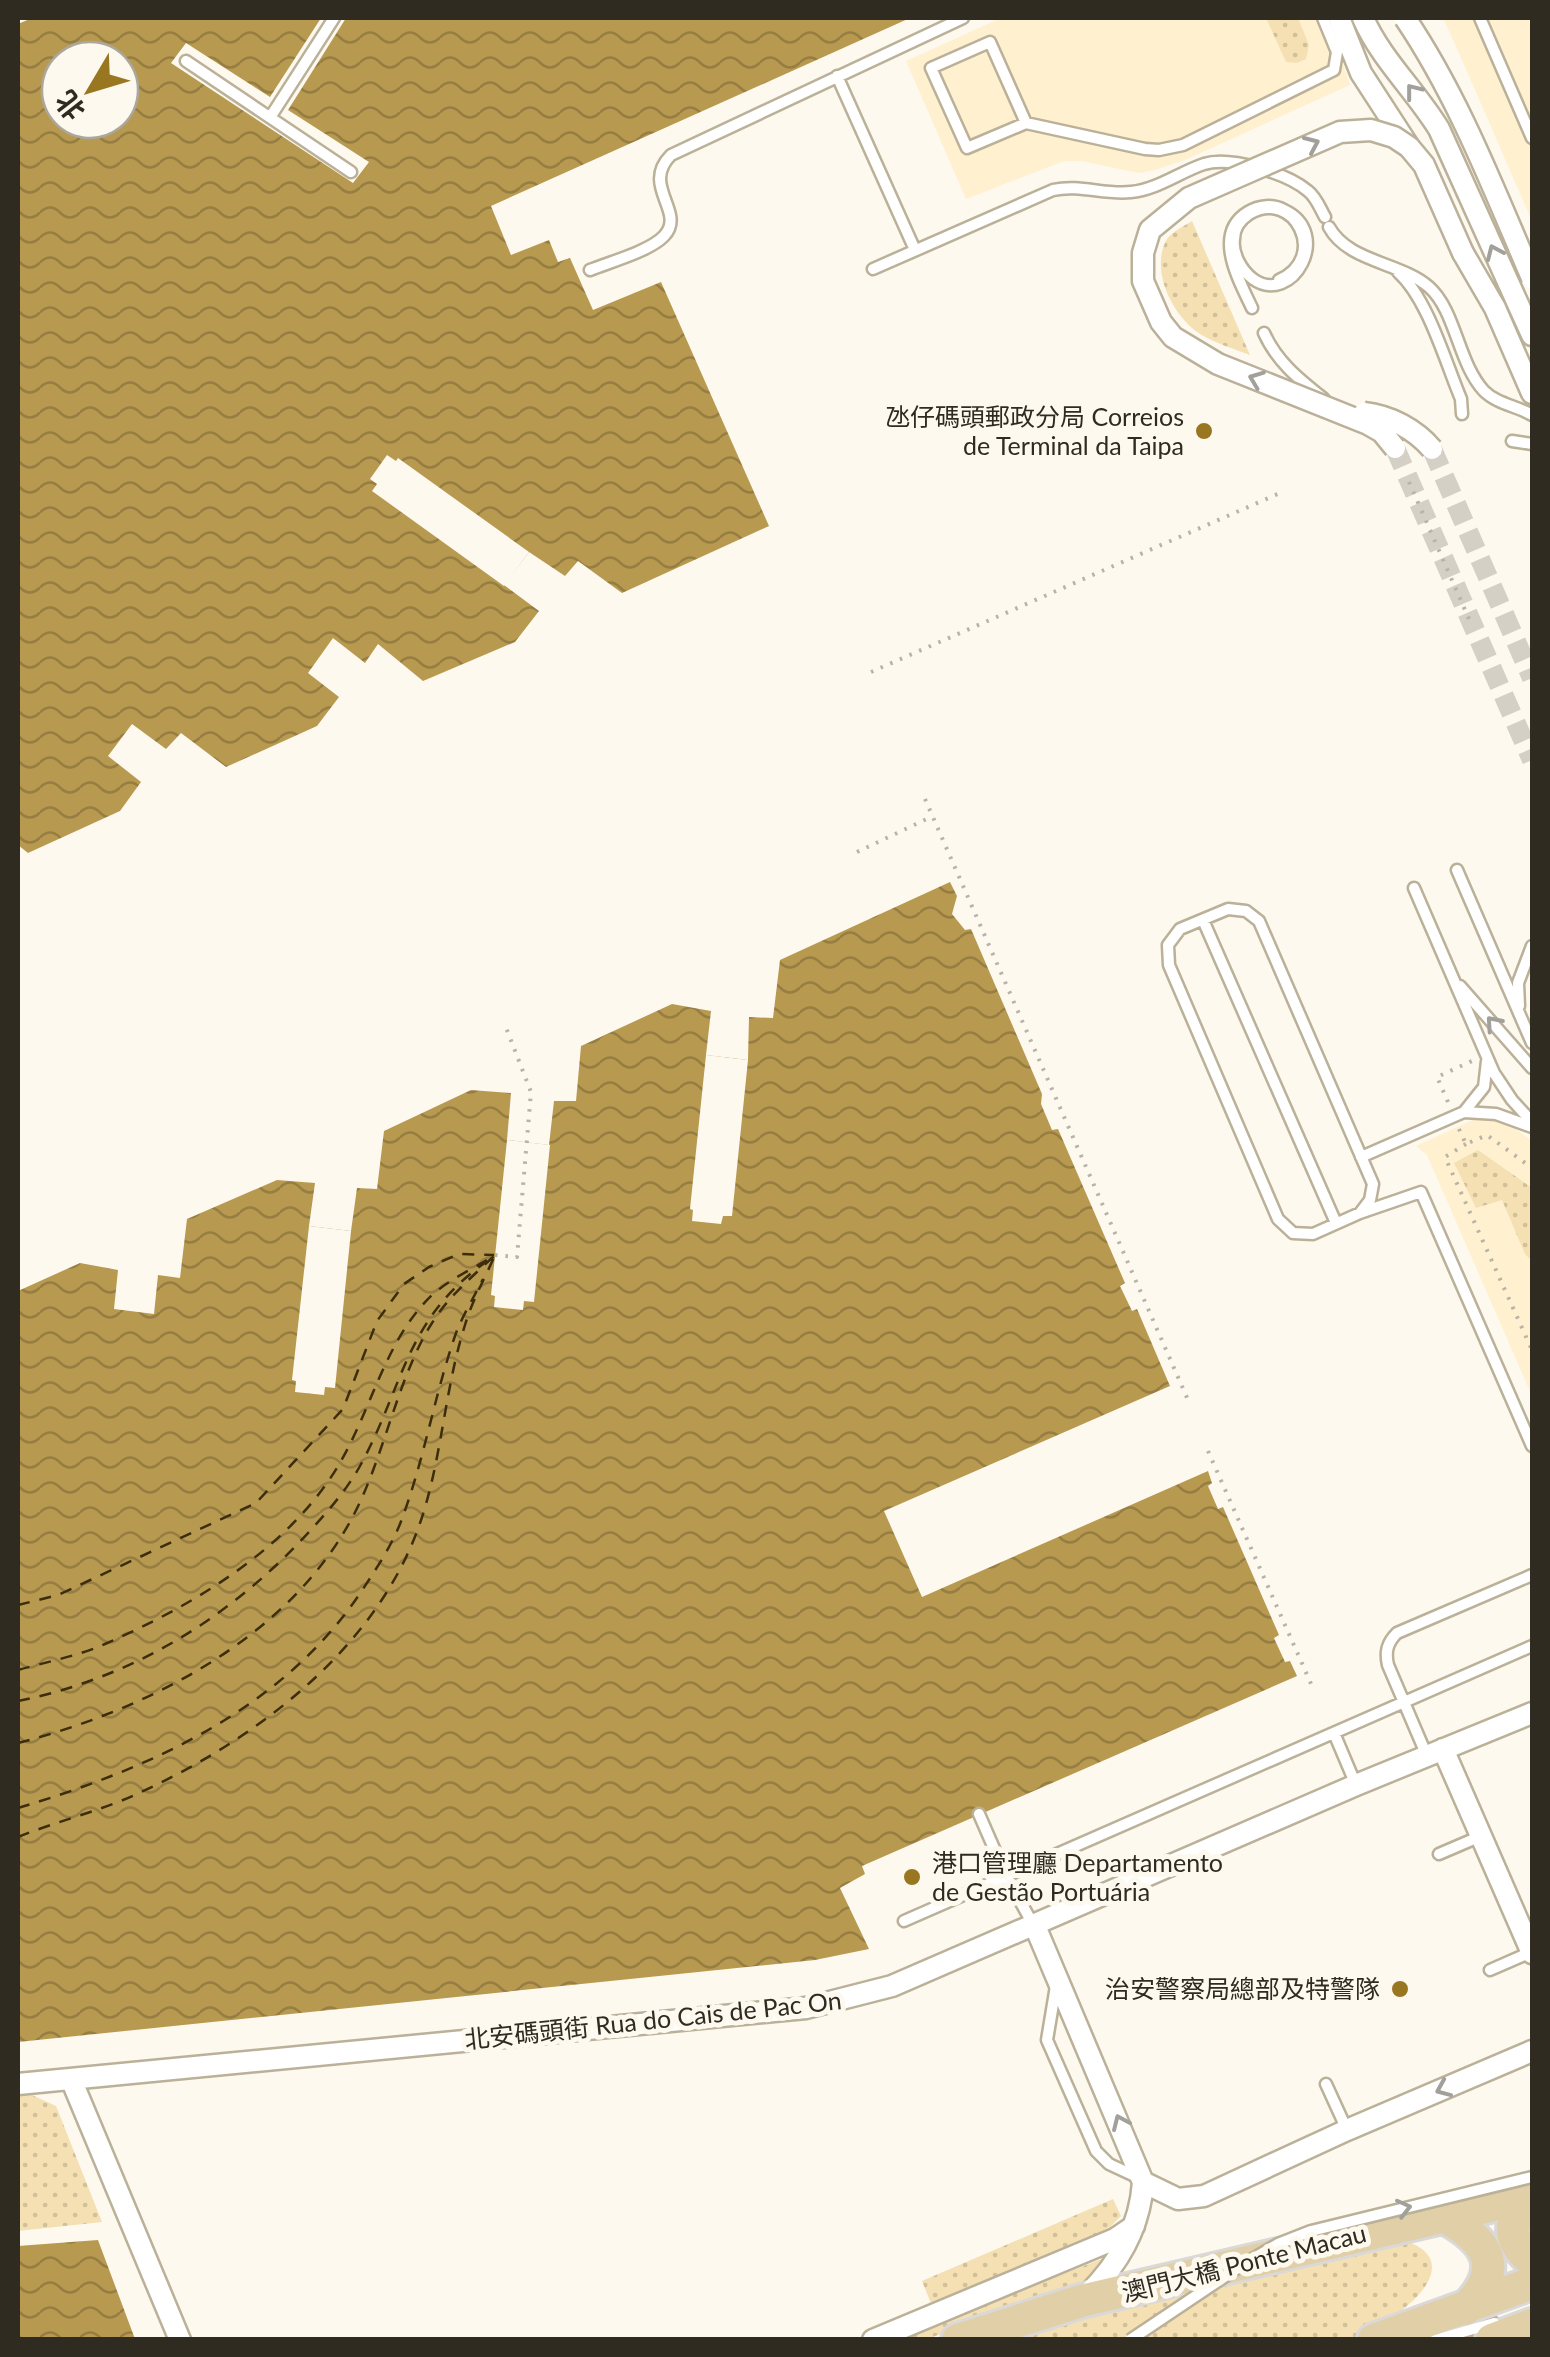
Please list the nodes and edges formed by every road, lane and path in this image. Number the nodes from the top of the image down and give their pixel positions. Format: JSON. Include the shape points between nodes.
{"nodes":[{"id":1,"x":334,"y":18,"type":"edge"},
{"id":2,"x":963,"y":18,"type":"edge"},
{"id":3,"x":1323,"y":18,"type":"edge"},
{"id":4,"x":1339,"y":18,"type":"edge"},
{"id":5,"x":1363,"y":18,"type":"edge"},
{"id":6,"x":1406,"y":18,"type":"edge"},
{"id":7,"x":1480,"y":18,"type":"edge"},
{"id":8,"x":186,"y":61,"type":"dead end"},
{"id":9,"x":837,"y":76,"type":"junction"},
{"id":10,"x":271,"y":116,"type":"junction"},
{"id":11,"x":1026,"y":123,"type":"junction"},
{"id":12,"x":1532,"y":138,"type":"edge"},
{"id":13,"x":1410,"y":147,"type":"junction"},
{"id":14,"x":351,"y":172,"type":"dead end"},
{"id":15,"x":915,"y":250,"type":"junction"},
{"id":16,"x":1384,"y":262,"type":"junction"},
{"id":17,"x":873,"y":269,"type":"dead end"},
{"id":18,"x":590,"y":270,"type":"dead end"},
{"id":19,"x":1532,"y":278,"type":"edge"},
{"id":20,"x":1279,"y":280,"type":"dead end"},
{"id":21,"x":1252,"y":308,"type":"dead end"},
{"id":22,"x":1264,"y":333,"type":"dead end"},
{"id":23,"x":1532,"y":335,"type":"edge"},
{"id":24,"x":1532,"y":393,"type":"edge"},
{"id":25,"x":1344,"y":413,"type":"junction"},
{"id":26,"x":1462,"y":414,"type":"dead end"},
{"id":27,"x":1532,"y":416,"type":"edge"},
{"id":28,"x":1512,"y":441,"type":"dead end"},
{"id":29,"x":1532,"y":444,"type":"edge"},
{"id":30,"x":1395,"y":448,"type":"tunnel mouth"},
{"id":31,"x":1432,"y":448,"type":"tunnel mouth"},
{"id":32,"x":1410,"y":482,"type":"dead end"},
{"id":33,"x":1280,"y":493,"type":"dead end"},
{"id":34,"x":1470,"y":619,"type":"dead end"},
{"id":35,"x":871,"y":672,"type":"dead end"},
{"id":36,"x":925,"y":799,"type":"dead end"},
{"id":37,"x":934,"y":816,"type":"junction"},
{"id":38,"x":858,"y":852,"type":"dead end"},
{"id":39,"x":1456,"y":870,"type":"dead end"},
{"id":40,"x":1414,"y":888,"type":"dead end"},
{"id":41,"x":1203,"y":920,"type":"junction"},
{"id":42,"x":1532,"y":946,"type":"edge"},
{"id":43,"x":1453,"y":978,"type":"junction"},
{"id":44,"x":1523,"y":1021,"type":"junction"},
{"id":45,"x":504,"y":1025,"type":"dead end"},
{"id":46,"x":1532,"y":1043,"type":"edge"},
{"id":47,"x":1486,"y":1055,"type":"junction"},
{"id":48,"x":1532,"y":1068,"type":"edge"},
{"id":49,"x":1464,"y":1112,"type":"junction"},
{"id":50,"x":1532,"y":1124,"type":"edge"},
{"id":51,"x":1466,"y":1144,"type":"dead end"},
{"id":52,"x":1361,"y":1157,"type":"junction"},
{"id":53,"x":1360,"y":1213,"type":"junction"},
{"id":54,"x":1336,"y":1223,"type":"junction"},
{"id":55,"x":495,"y":1255,"type":"dead end"},
{"id":56,"x":1532,"y":1350,"type":"edge"},
{"id":57,"x":1188,"y":1400,"type":"dead end"},
{"id":58,"x":1532,"y":1446,"type":"edge"},
{"id":59,"x":1208,"y":1451,"type":"dead end"},
{"id":60,"x":1532,"y":1575,"type":"edge"},
{"id":61,"x":1532,"y":1646,"type":"edge"},
{"id":62,"x":1312,"y":1686,"type":"dead end"},
{"id":63,"x":1404,"y":1702,"type":"junction"},
{"id":64,"x":1532,"y":1713,"type":"edge"},
{"id":65,"x":1334,"y":1733,"type":"junction"},
{"id":66,"x":1435,"y":1752,"type":"junction"},
{"id":67,"x":1356,"y":1785,"type":"junction"},
{"id":68,"x":979,"y":1814,"type":"dead end"},
{"id":69,"x":1480,"y":1836,"type":"junction"},
{"id":70,"x":1439,"y":1854,"type":"dead end"},
{"id":71,"x":1006,"y":1876,"type":"junction"},
{"id":72,"x":904,"y":1921,"type":"dead end"},
{"id":73,"x":1034,"y":1926,"type":"junction"},
{"id":74,"x":1532,"y":1952,"type":"edge"},
{"id":75,"x":1490,"y":1970,"type":"dead end"},
{"id":76,"x":1054,"y":1972,"type":"junction"},
{"id":77,"x":1532,"y":2050,"type":"edge"},
{"id":78,"x":71,"y":2080,"type":"junction"},
{"id":79,"x":18,"y":2084,"type":"edge"},
{"id":80,"x":1326,"y":2084,"type":"dead end"},
{"id":81,"x":1347,"y":2130,"type":"junction"},
{"id":82,"x":1143,"y":2182,"type":"junction"},
{"id":83,"x":1531,"y":2190,"type":"edge"},
{"id":84,"x":1443,"y":2216,"type":"junction"},
{"id":85,"x":1134,"y":2226,"type":"junction"},
{"id":86,"x":1532,"y":2261,"type":"edge"},
{"id":87,"x":1532,"y":2283,"type":"edge"},
{"id":88,"x":1081,"y":2301,"type":"junction"},
{"id":89,"x":1465,"y":2308,"type":"junction"},
{"id":90,"x":1510,"y":2328,"type":"edge"},
{"id":91,"x":1387,"y":2334,"type":"edge"},
{"id":92,"x":180,"y":2340,"type":"edge"},
{"id":93,"x":873,"y":2340,"type":"edge"},
{"id":94,"x":958,"y":2340,"type":"edge"},
{"id":95,"x":1130,"y":2340,"type":"edge"},
{"id":96,"x":1435,"y":2340,"type":"edge"}],
"edges":[{"from":1,"to":10,"type":"lane"},
{"from":2,"to":9,"type":"lane"},
{"from":3,"to":11,"type":"lane","via":[[1338,52],[1334,70],[1184,144],[1145,150]]},
{"from":4,"to":13,"type":"street","via":[[1366,82]]},
{"from":23,"to":5,"type":"street","one_way":true,"via":[[1439,129]]},
{"from":6,"to":19,"type":"street","bridge":true,"via":[[1456,107]]},
{"from":7,"to":12,"type":"lane"},
{"from":8,"to":10,"type":"lane"},
{"from":9,"to":15,"type":"lane"},
{"from":9,"to":18,"type":"lane","via":[[670,155],[658,178],[668,230],[654,243]]},
{"from":10,"to":14,"type":"lane"},
{"from":11,"to":11,"type":"lane","via":[[990,42],[931,68],[968,148]]},
{"from":13,"to":24,"type":"street","bridge":true},
{"from":25,"to":13,"type":"street","one_way":true,"bridge":true,"via":[[1218,364],[1173,337],[1143,281],[1143,253],[1150,230],[1189,198],[1340,132],[1371,130]]},
{"from":15,"to":16,"type":"lane","via":[[1053,190],[1139,191],[1216,161],[1294,182],[1314,198],[1348,248]]},
{"from":15,"to":17,"type":"lane"},
{"from":16,"to":26,"type":"lane","via":[[1419,300]]},
{"from":16,"to":27,"type":"lane","via":[[1435,292],[1482,388]]},
{"from":20,"to":21,"type":"lane","via":[[1300,261],[1304,236],[1290,216],[1272,208],[1262,208],[1239,222],[1233,245],[1245,271],[1263,284],[1287,280],[1303,264],[1308,242],[1298,220],[1280,207],[1268,206],[1244,214],[1234,224],[1229,239]]},
{"from":22,"to":25,"type":"lane","via":[[1292,373]]},
{"from":25,"to":30,"type":"street","bridge":true,"via":[[1382,432]]},
{"from":25,"to":31,"type":"street","bridge":true,"via":[[1390,420]]},
{"from":28,"to":29,"type":"lane"},
{"from":32,"to":34,"type":"path"},
{"from":33,"to":35,"type":"path"},
{"from":36,"to":37,"type":"path"},
{"from":37,"to":38,"type":"path"},
{"from":37,"to":57,"type":"path"},
{"from":39,"to":44,"type":"lane"},
{"from":40,"to":43,"type":"lane"},
{"from":41,"to":52,"type":"lane","via":[[1238,908],[1259,921]]},
{"from":41,"to":54,"type":"lane"},
{"from":41,"to":54,"type":"lane","via":[[1172,936],[1166,955],[1278,1220],[1303,1235]]},
{"from":42,"to":44,"type":"lane","via":[[1518,983]]},
{"from":43,"to":47,"type":"lane"},
{"from":48,"to":43,"type":"lane","one_way":true},
{"from":44,"to":46,"type":"lane"},
{"from":45,"to":55,"type":"path","via":[[531,1092],[516,1258]]},
{"from":47,"to":49,"type":"lane","via":[[1484,1088]]},
{"from":47,"to":50,"type":"lane"},
{"from":49,"to":50,"type":"lane"},
{"from":49,"to":52,"type":"lane"},
{"from":51,"to":56,"type":"path","via":[[1445,1157]]},
{"from":52,"to":53,"type":"lane","via":[[1373,1184]]},
{"from":53,"to":54,"type":"lane"},
{"from":53,"to":58,"type":"lane","via":[[1421,1192]]},
{"from":59,"to":62,"type":"path"},
{"from":60,"to":63,"type":"lane","via":[[1396,1633],[1386,1656]]},
{"from":61,"to":63,"type":"lane"},
{"from":63,"to":65,"type":"lane"},
{"from":63,"to":66,"type":"lane"},
{"from":64,"to":66,"type":"street","name":"北安碼頭街 Rua do Cais de Pac On"},
{"from":65,"to":67,"type":"lane"},
{"from":65,"to":71,"type":"lane"},
{"from":66,"to":67,"type":"street","name":"北安碼頭街 Rua do Cais de Pac On"},
{"from":66,"to":69,"type":"street"},
{"from":67,"to":73,"type":"street","name":"北安碼頭街 Rua do Cais de Pac On"},
{"from":68,"to":71,"type":"lane"},
{"from":69,"to":70,"type":"lane"},
{"from":69,"to":74,"type":"street"},
{"from":71,"to":72,"type":"lane"},
{"from":71,"to":73,"type":"lane"},
{"from":73,"to":76,"type":"street"},
{"from":73,"to":78,"type":"street","name":"北安碼頭街 Rua do Cais de Pac On","via":[[892,1986],[806,2008]]},
{"from":74,"to":75,"type":"lane"},
{"from":82,"to":76,"type":"street","one_way":true},
{"from":76,"to":82,"type":"lane","via":[[1048,2040],[1096,2152]]},
{"from":77,"to":81,"type":"street","one_way":true},
{"from":78,"to":79,"type":"street","name":"北安碼頭街 Rua do Cais de Pac On"},
{"from":78,"to":92,"type":"street"},
{"from":80,"to":81,"type":"lane"},
{"from":81,"to":82,"type":"street","via":[[1191,2200]]},
{"from":82,"to":85,"type":"street"},
{"from":83,"to":84,"type":"main road","name":"澳門大橋 Ponte Macau"},
{"from":83,"to":86,"type":"main road","via":[[1512,2229]]},
{"from":95,"to":83,"type":"lane","one_way":true,"bridge":true,"via":[[1278,2244],[1310,2231]]},
{"from":84,"to":88,"type":"main road","name":"澳門大橋 Ponte Macau"},
{"from":84,"to":89,"type":"main road","via":[[1485,2251],[1484,2290]]},
{"from":85,"to":88,"type":"street","via":[[1116,2262]]},
{"from":85,"to":93,"type":"street"},
{"from":87,"to":89,"type":"main road"},
{"from":88,"to":94,"type":"main road","name":"澳門大橋 Ponte Macau"},
{"from":89,"to":91,"type":"main road"},
{"from":90,"to":96,"type":"lane"}]}
